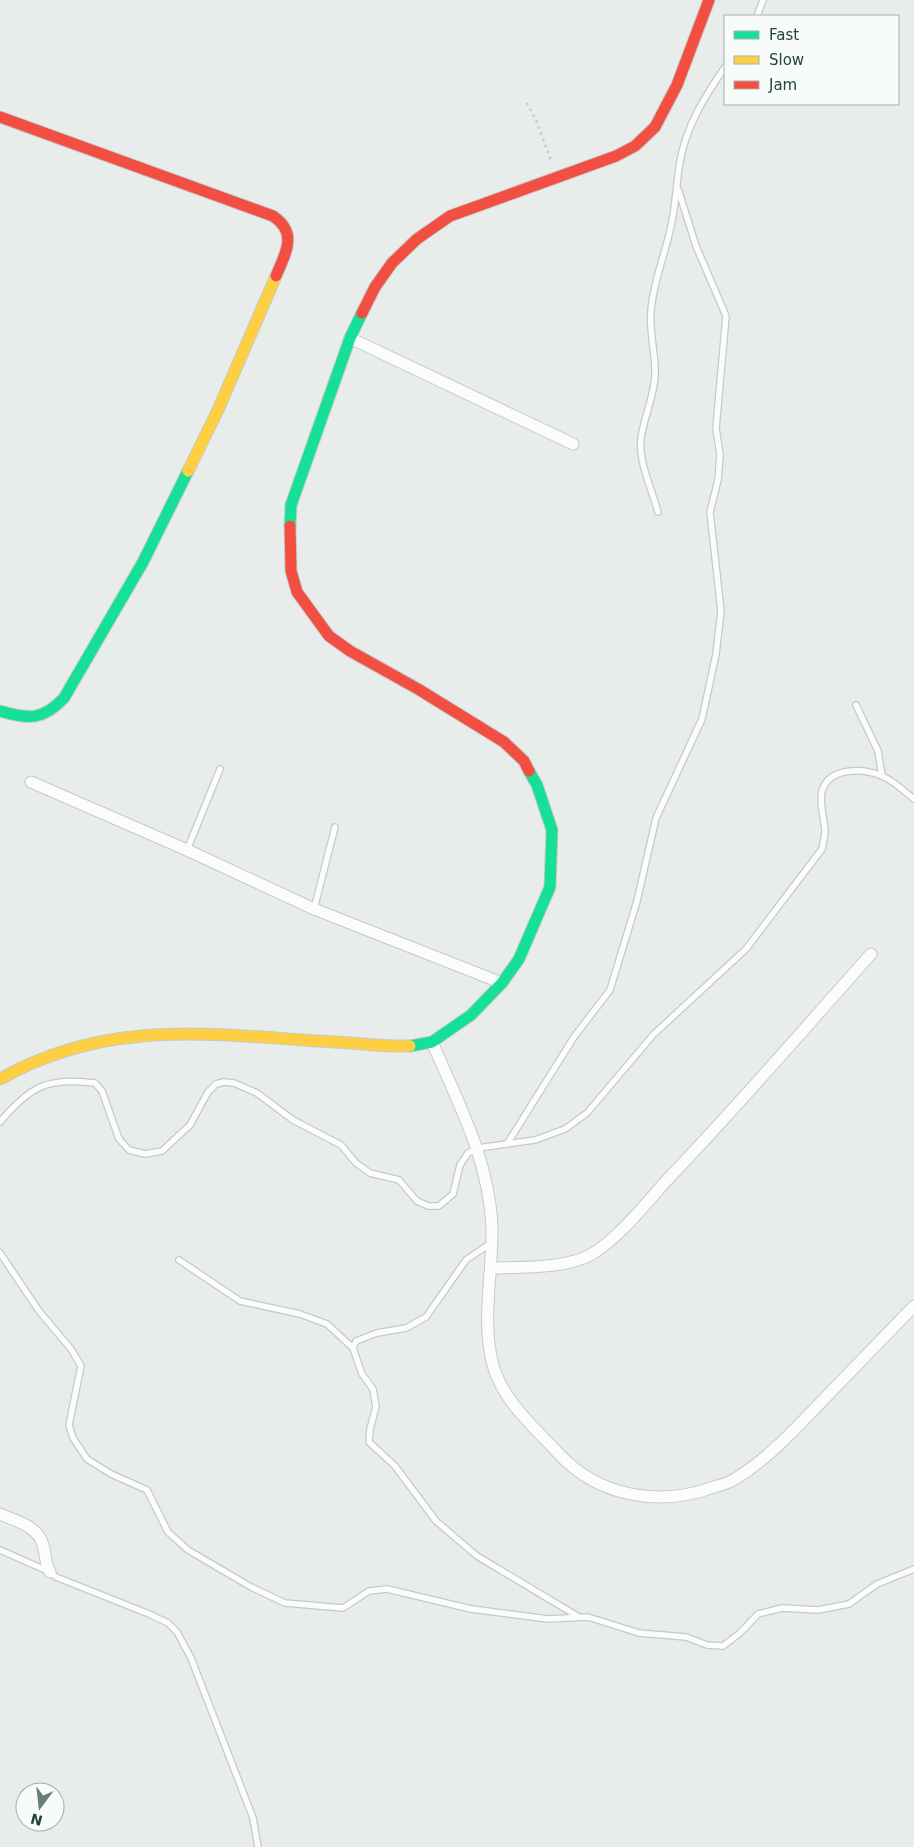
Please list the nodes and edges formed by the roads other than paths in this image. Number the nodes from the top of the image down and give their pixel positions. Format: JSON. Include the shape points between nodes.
{"nodes":[{"id":1,"x":709,"y":0,"type":"edge"},
{"id":2,"x":763,"y":0,"type":"edge"},
{"id":3,"x":757,"y":15,"type":"edge"},
{"id":4,"x":724,"y":68,"type":"edge"},
{"id":5,"x":0,"y":117,"type":"edge"},
{"id":6,"x":678,"y":188,"type":"junction"},
{"id":7,"x":350,"y":338,"type":"junction"},
{"id":8,"x":573,"y":444,"type":"dead end"},
{"id":9,"x":658,"y":512,"type":"dead end"},
{"id":10,"x":856,"y":705,"type":"dead end"},
{"id":11,"x":0,"y":711,"type":"edge"},
{"id":12,"x":220,"y":769,"type":"dead end"},
{"id":13,"x":882,"y":776,"type":"junction"},
{"id":14,"x":31,"y":782,"type":"dead end"},
{"id":15,"x":914,"y":799,"type":"edge"},
{"id":16,"x":336,"y":827,"type":"dead end"},
{"id":17,"x":187,"y":850,"type":"junction"},
{"id":18,"x":314,"y":909,"type":"junction"},
{"id":19,"x":871,"y":954,"type":"dead end"},
{"id":20,"x":502,"y":982,"type":"junction"},
{"id":21,"x":432,"y":1042,"type":"junction"},
{"id":22,"x":0,"y":1079,"type":"edge"},
{"id":23,"x":0,"y":1122,"type":"edge"},
{"id":24,"x":507,"y":1144,"type":"junction"},
{"id":25,"x":478,"y":1148,"type":"junction"},
{"id":26,"x":491,"y":1243,"type":"junction"},
{"id":27,"x":0,"y":1253,"type":"edge"},
{"id":28,"x":179,"y":1260,"type":"dead end"},
{"id":29,"x":492,"y":1268,"type":"junction"},
{"id":30,"x":914,"y":1306,"type":"edge"},
{"id":31,"x":353,"y":1348,"type":"junction"},
{"id":32,"x":0,"y":1514,"type":"edge"},
{"id":33,"x":0,"y":1550,"type":"edge"},
{"id":34,"x":914,"y":1569,"type":"edge"},
{"id":35,"x":50,"y":1572,"type":"junction"},
{"id":36,"x":578,"y":1617,"type":"junction"},
{"id":37,"x":258,"y":1847,"type":"edge"}],
"edges":[{"from":1,"to":7,"type":"street","via":[[677,85],[655,127],[635,146],[616,156],[450,216],[417,239],[392,263],[375,287]]},
{"from":2,"to":3,"type":"lane"},
{"from":4,"to":6,"type":"lane","via":[[702,101],[684,143]]},
{"from":5,"to":11,"type":"street","via":[[273,216],[285,224],[289,235],[283,259],[218,410],[143,562],[64,698],[54,710],[42,717],[23,718]]},
{"from":6,"to":9,"type":"lane","via":[[652,303],[650,339],[656,373],[641,440],[642,456]]},
{"from":6,"to":24,"type":"lane","via":[[696,246],[726,316],[716,428],[720,455],[718,480],[710,512],[721,611],[716,654],[702,719],[656,818],[637,901],[610,990],[574,1036]]},
{"from":7,"to":8,"type":"street"},
{"from":7,"to":20,"type":"street","via":[[291,505],[289,540],[292,571],[297,592],[329,636],[504,742],[524,761],[537,785],[552,830],[550,887],[519,959]]},
{"from":10,"to":13,"type":"lane","via":[[878,751]]},
{"from":12,"to":17,"type":"lane"},
{"from":13,"to":15,"type":"lane"},
{"from":13,"to":24,"type":"lane","via":[[848,771],[826,781],[822,793],[825,831],[822,849],[746,949],[653,1035],[587,1113],[565,1129],[535,1140]]},
{"from":14,"to":17,"type":"street"},
{"from":16,"to":18,"type":"lane"},
{"from":17,"to":18,"type":"street"},
{"from":18,"to":20,"type":"street"},
{"from":19,"to":29,"type":"street","via":[[702,1144],[607,1242],[592,1254],[572,1261]]},
{"from":20,"to":21,"type":"street","via":[[471,1015]]},
{"from":21,"to":22,"type":"street","via":[[408,1046],[179,1033],[121,1037],[66,1049]]},
{"from":21,"to":25,"type":"street"},
{"from":23,"to":25,"type":"lane","via":[[19,1099],[42,1085],[73,1080],[95,1083],[102,1091],[119,1139],[130,1150],[145,1154],[162,1151],[190,1125],[208,1092],[216,1084],[224,1082],[257,1093],[293,1120],[341,1145],[356,1163],[370,1173],[399,1180],[417,1201],[428,1206],[439,1206],[453,1194],[464,1156]]},
{"from":24,"to":25,"type":"lane"},
{"from":25,"to":26,"type":"street","via":[[488,1189]]},
{"from":26,"to":29,"type":"street"},
{"from":26,"to":31,"type":"lane","via":[[466,1260],[426,1317],[406,1328],[366,1336],[356,1341]]},
{"from":27,"to":36,"type":"lane","via":[[81,1366],[69,1425],[73,1438],[87,1459],[147,1490],[168,1532],[188,1550],[285,1603],[343,1608],[369,1591],[387,1589],[471,1609],[548,1619]]},
{"from":28,"to":31,"type":"lane","via":[[240,1301],[300,1314],[327,1324]]},
{"from":29,"to":30,"type":"street","via":[[488,1330],[493,1366],[505,1389],[522,1414],[572,1468],[600,1484],[647,1498],[695,1494],[734,1480],[795,1429]]},
{"from":31,"to":36,"type":"lane","via":[[362,1374],[373,1389],[376,1407],[369,1442],[395,1466],[436,1521],[477,1556]]},
{"from":32,"to":35,"type":"street","via":[[38,1534]]},
{"from":33,"to":35,"type":"lane"},
{"from":34,"to":36,"type":"lane","via":[[877,1584],[849,1604],[818,1610],[782,1608],[758,1614],[722,1646],[707,1645],[686,1637],[639,1633],[588,1617]]},
{"from":35,"to":37,"type":"lane","via":[[149,1614],[178,1632],[254,1818]]}]}
